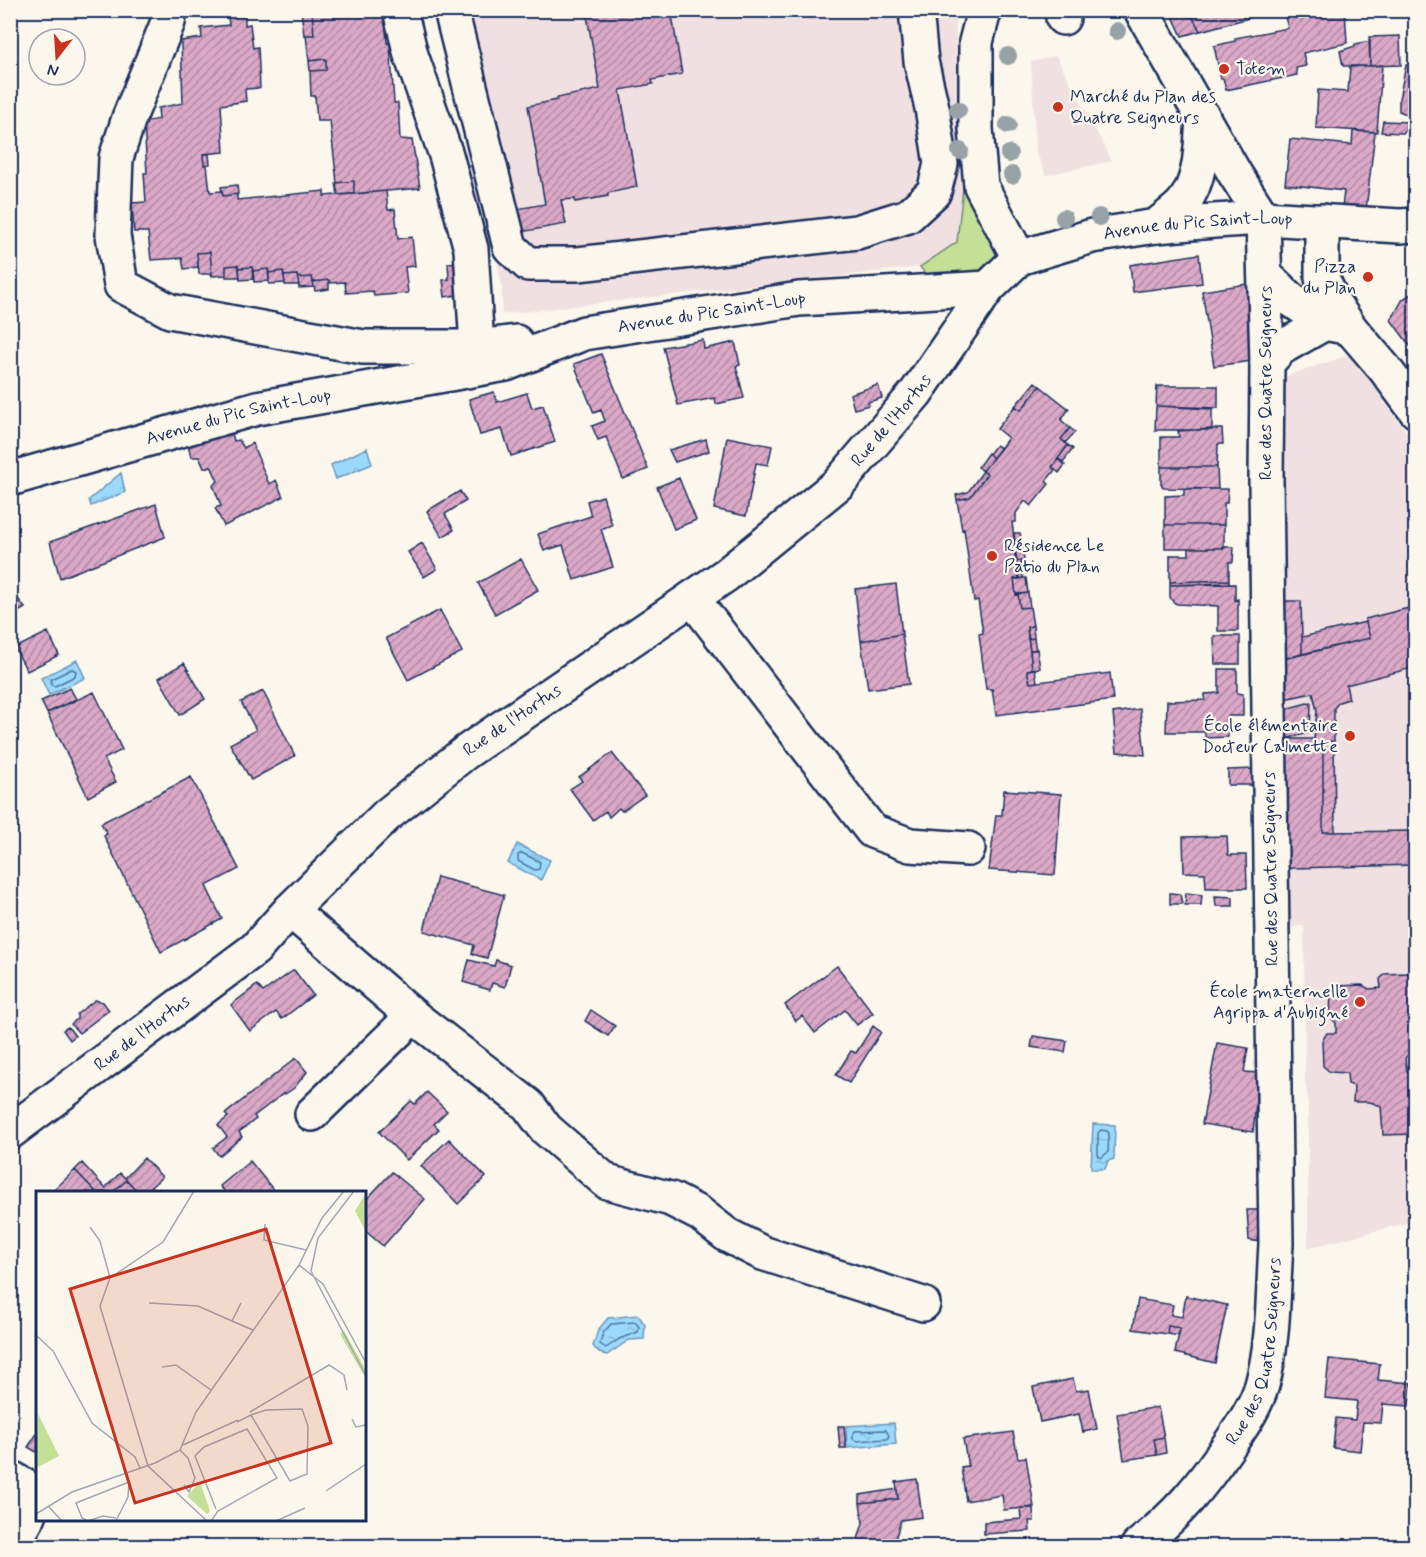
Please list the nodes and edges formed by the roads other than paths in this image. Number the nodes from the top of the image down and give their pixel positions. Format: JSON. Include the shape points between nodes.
{"nodes":[{"id":1,"x":170,"y":10,"type":"edge"},
{"id":2,"x":400,"y":10,"type":"edge"},
{"id":3,"x":451,"y":10,"type":"edge"},
{"id":4,"x":916,"y":10,"type":"edge"},
{"id":5,"x":986,"y":10,"type":"edge"},
{"id":6,"x":1142,"y":10,"type":"edge"},
{"id":7,"x":1203,"y":117,"type":"junction"},
{"id":8,"x":1263,"y":218,"type":"junction"},
{"id":9,"x":1322,"y":221,"type":"junction"},
{"id":10,"x":1416,"y":225,"type":"edge"},
{"id":11,"x":1156,"y":226,"type":"junction"},
{"id":12,"x":1019,"y":258,"type":"junction"},
{"id":13,"x":1265,"y":274,"type":"junction"},
{"id":14,"x":988,"y":288,"type":"junction"},
{"id":15,"x":1338,"y":325,"type":"junction"},
{"id":16,"x":584,"y":333,"type":"junction"},
{"id":17,"x":477,"y":347,"type":"junction"},
{"id":18,"x":1267,"y":363,"type":"junction"},
{"id":19,"x":1416,"y":411,"type":"edge"},
{"id":20,"x":10,"y":479,"type":"edge"},
{"id":21,"x":692,"y":598,"type":"junction"},
{"id":22,"x":968,"y":849,"type":"dead end"},
{"id":23,"x":290,"y":910,"type":"junction"},
{"id":24,"x":412,"y":1016,"type":"junction"},
{"id":25,"x":312,"y":1114,"type":"dead end"},
{"id":26,"x":10,"y":1132,"type":"edge"},
{"id":27,"x":923,"y":1304,"type":"dead end"},
{"id":28,"x":10,"y":1477,"type":"edge"},
{"id":29,"x":10,"y":1546,"type":"edge"},
{"id":30,"x":1138,"y":1546,"type":"edge"}],
"edges":[{"from":1,"to":17,"type":"street","via":[[116,158],[113,236],[121,285],[170,311],[363,347]]},
{"from":2,"to":17,"type":"street","via":[[471,249]]},
{"from":3,"to":4,"type":"street","via":[[510,247],[528,264],[578,264],[857,232],[908,216],[934,192],[941,164],[921,61]]},
{"from":5,"to":12,"type":"street","via":[[976,42],[976,129],[981,186]]},
{"from":6,"to":7,"type":"street"},
{"from":7,"to":8,"type":"street"},
{"from":7,"to":11,"type":"street","via":[[1200,168],[1184,202]]},
{"from":8,"to":9,"type":"street","name":"Avenue du Pic Saint-Loup"},
{"from":8,"to":11,"type":"street","name":"Avenue du Pic Saint-Loup"},
{"from":8,"to":13,"type":"street","name":"Rue des Quatre Seigneurs"},
{"from":9,"to":10,"type":"street","name":"Avenue du Pic Saint-Loup"},
{"from":9,"to":15,"type":"street","via":[[1322,278]]},
{"from":11,"to":12,"type":"street","name":"Avenue du Pic Saint-Loup","via":[[1092,236]]},
{"from":12,"to":14,"type":"street","name":"Avenue du Pic Saint-Loup"},
{"from":13,"to":15,"type":"street","via":[[1290,299]]},
{"from":13,"to":18,"type":"street","name":"Rue des Quatre Seigneurs"},
{"from":14,"to":16,"type":"street","name":"Avenue du Pic Saint-Loup","via":[[799,299]]},
{"from":14,"to":21,"type":"street","name":"Rue de l'Hortus","via":[[916,393],[838,484]]},
{"from":15,"to":18,"type":"street","via":[[1281,348]]},
{"from":15,"to":19,"type":"street","via":[[1385,369]]},
{"from":16,"to":17,"type":"street"},
{"from":16,"to":20,"type":"street","name":"Avenue du Pic Saint-Loup","via":[[506,364],[257,408]]},
{"from":18,"to":30,"type":"street","name":"Rue des Quatre Seigneurs","via":[[1276,1244],[1268,1356],[1255,1406],[1243,1427],[1196,1492]]},
{"from":21,"to":22,"type":"street","via":[[872,831],[910,845]]},
{"from":21,"to":23,"type":"street","name":"Rue de l'Hortus","via":[[466,752],[387,815]]},
{"from":23,"to":24,"type":"street"},
{"from":23,"to":26,"type":"street","name":"Rue de l'Hortus","via":[[259,946],[235,966]]},
{"from":24,"to":25,"type":"street"},
{"from":24,"to":27,"type":"street","via":[[528,1106],[546,1129],[607,1182],[672,1199],[762,1253]]},
{"from":28,"to":29,"type":"street","via":[[31,1490],[34,1501],[29,1517]]}]}
